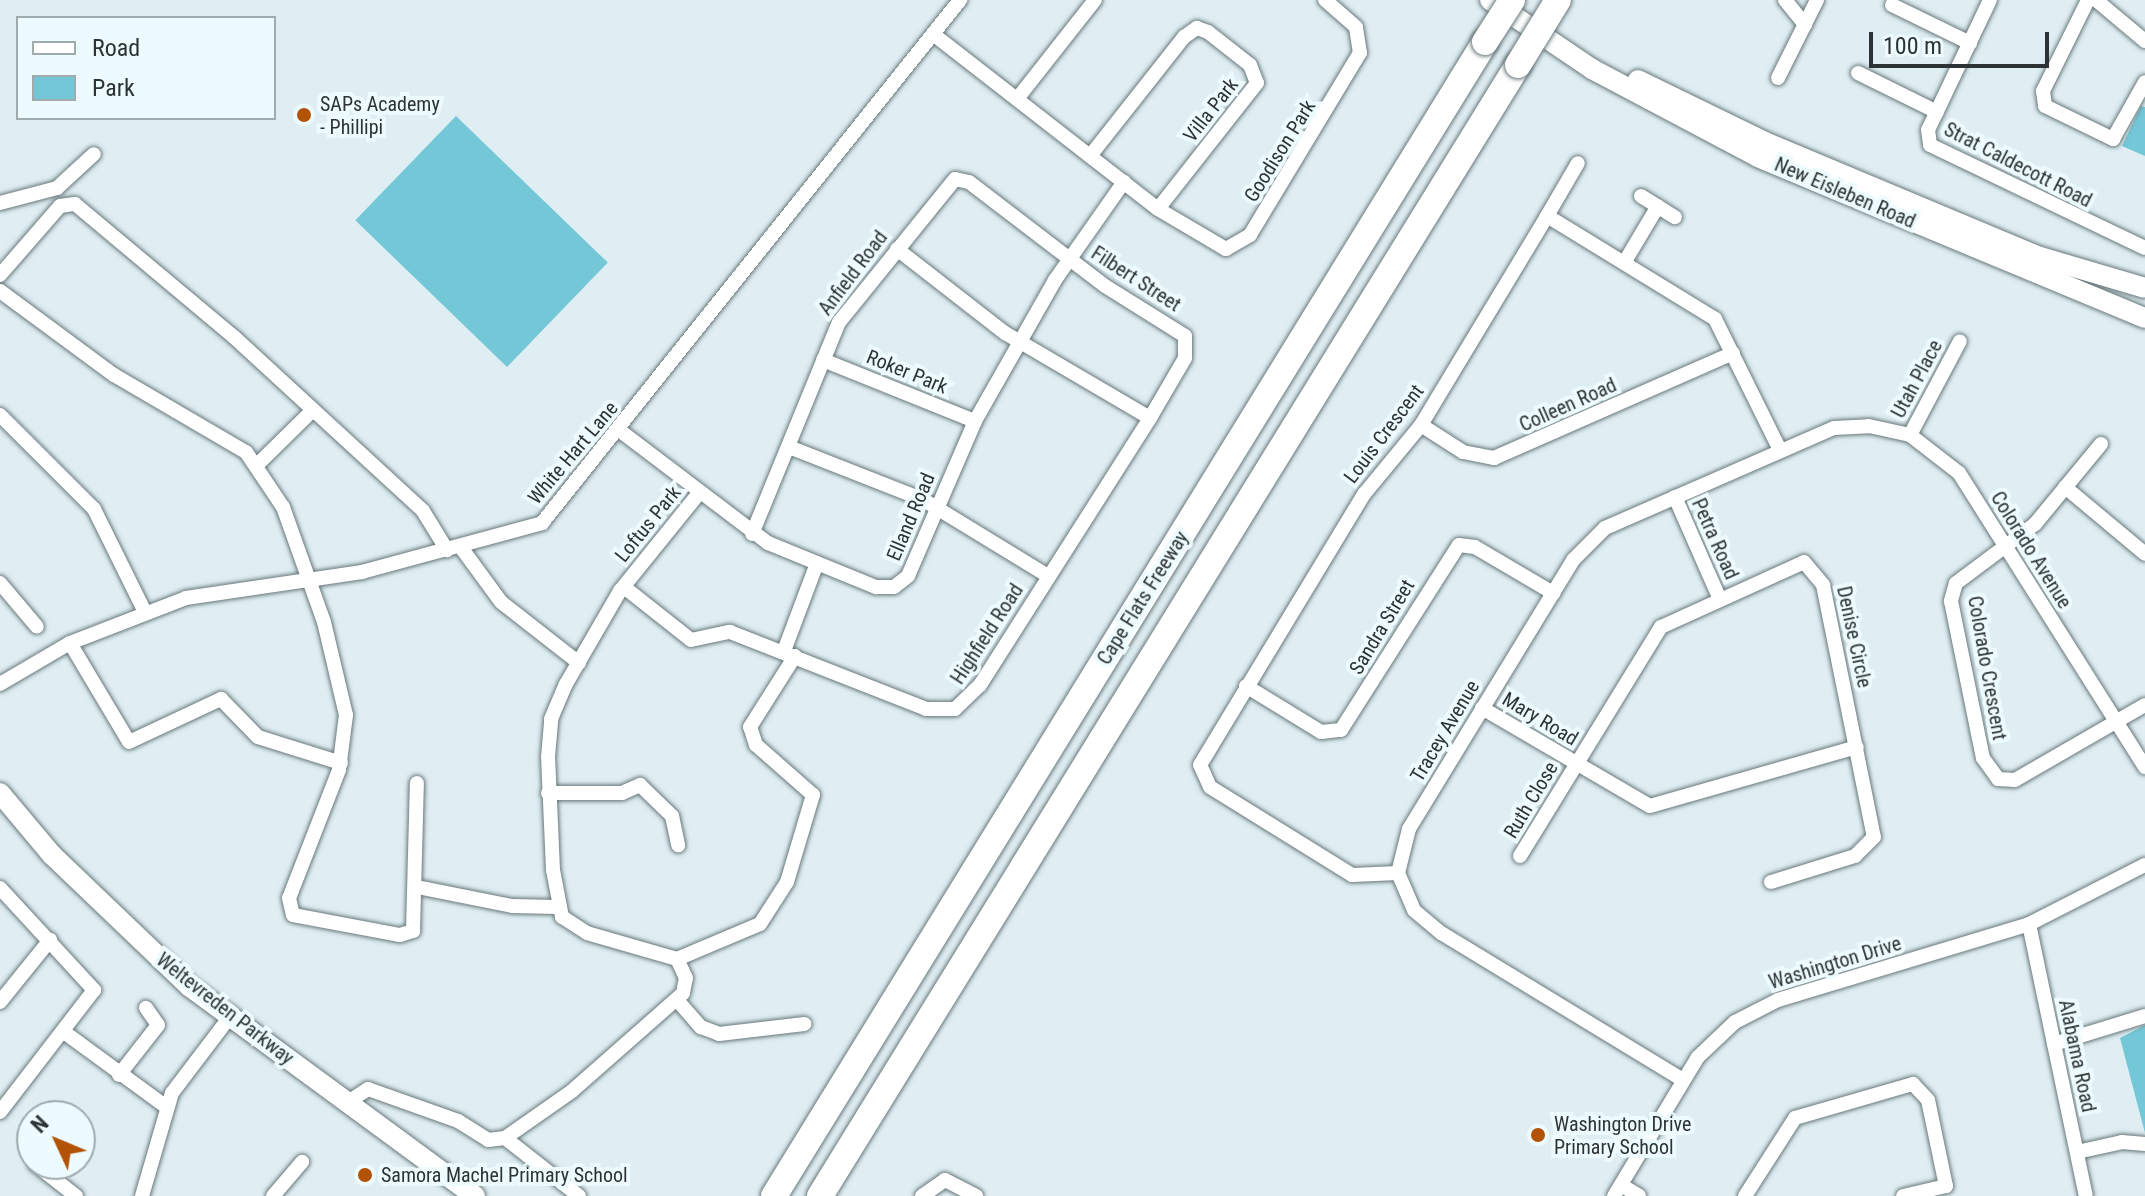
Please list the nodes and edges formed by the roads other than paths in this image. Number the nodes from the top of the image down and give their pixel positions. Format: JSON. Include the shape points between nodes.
{"nodes":[{"id":1,"x":960,"y":0,"type":"edge"},
{"id":2,"x":1095,"y":0,"type":"edge"},
{"id":3,"x":1325,"y":0,"type":"edge"},
{"id":4,"x":1490,"y":0,"type":"edge"},
{"id":5,"x":1512,"y":0,"type":"edge"},
{"id":6,"x":1558,"y":0,"type":"edge"},
{"id":7,"x":1785,"y":0,"type":"edge"},
{"id":8,"x":1817,"y":0,"type":"edge"},
{"id":9,"x":1990,"y":0,"type":"edge"},
{"id":10,"x":2088,"y":0,"type":"edge"},
{"id":11,"x":2096,"y":0,"type":"edge"},
{"id":12,"x":1892,"y":5,"type":"dead end"},
{"id":13,"x":1805,"y":25,"type":"junction"},
{"id":14,"x":933,"y":34,"type":"junction"},
{"id":15,"x":2145,"y":41,"type":"edge"},
{"id":16,"x":1970,"y":43,"type":"junction"},
{"id":17,"x":1558,"y":44,"type":"junction"},
{"id":18,"x":1858,"y":73,"type":"dead end"},
{"id":19,"x":1778,"y":78,"type":"dead end"},
{"id":20,"x":2145,"y":82,"type":"edge"},
{"id":21,"x":1017,"y":99,"type":"junction"},
{"id":22,"x":1937,"y":112,"type":"junction"},
{"id":23,"x":94,"y":154,"type":"dead end"},
{"id":24,"x":1090,"y":156,"type":"junction"},
{"id":25,"x":1578,"y":163,"type":"dead end"},
{"id":26,"x":1124,"y":182,"type":"junction"},
{"id":27,"x":61,"y":186,"type":"junction"},
{"id":28,"x":1641,"y":196,"type":"dead end"},
{"id":29,"x":72,"y":202,"type":"junction"},
{"id":30,"x":0,"y":203,"type":"edge"},
{"id":31,"x":1658,"y":206,"type":"junction"},
{"id":32,"x":1158,"y":209,"type":"junction"},
{"id":33,"x":1547,"y":216,"type":"junction"},
{"id":34,"x":1675,"y":217,"type":"dead end"},
{"id":35,"x":2145,"y":248,"type":"edge"},
{"id":36,"x":897,"y":249,"type":"junction"},
{"id":37,"x":1068,"y":258,"type":"junction"},
{"id":38,"x":1624,"y":263,"type":"junction"},
{"id":39,"x":0,"y":275,"type":"edge"},
{"id":40,"x":2145,"y":288,"type":"edge"},
{"id":41,"x":0,"y":291,"type":"edge"},
{"id":42,"x":2145,"y":318,"type":"edge"},
{"id":43,"x":1960,"y":341,"type":"dead end"},
{"id":44,"x":1020,"y":343,"type":"junction"},
{"id":45,"x":1733,"y":353,"type":"junction"},
{"id":46,"x":823,"y":360,"type":"junction"},
{"id":47,"x":313,"y":410,"type":"junction"},
{"id":48,"x":0,"y":415,"type":"edge"},
{"id":49,"x":1150,"y":418,"type":"junction"},
{"id":50,"x":975,"y":421,"type":"junction"},
{"id":51,"x":1421,"y":425,"type":"junction"},
{"id":52,"x":1834,"y":428,"type":"joint"},
{"id":53,"x":619,"y":430,"type":"junction"},
{"id":54,"x":1910,"y":435,"type":"junction"},
{"id":55,"x":2101,"y":444,"type":"dead end"},
{"id":56,"x":789,"y":447,"type":"junction"},
{"id":57,"x":1780,"y":450,"type":"junction"},
{"id":58,"x":258,"y":464,"type":"junction"},
{"id":59,"x":1114,"y":476,"type":"joint"},
{"id":60,"x":2065,"y":487,"type":"junction"},
{"id":61,"x":699,"y":493,"type":"junction"},
{"id":62,"x":1675,"y":497,"type":"junction"},
{"id":63,"x":937,"y":507,"type":"junction"},
{"id":64,"x":752,"y":534,"type":"junction"},
{"id":65,"x":454,"y":548,"type":"junction"},
{"id":66,"x":2006,"y":548,"type":"junction"},
{"id":67,"x":2145,"y":554,"type":"edge"},
{"id":68,"x":817,"y":563,"type":"junction"},
{"id":69,"x":1048,"y":576,"type":"junction"},
{"id":70,"x":310,"y":579,"type":"junction"},
{"id":71,"x":626,"y":583,"type":"junction"},
{"id":72,"x":3,"y":592,"type":"edge"},
{"id":73,"x":1553,"y":593,"type":"junction"},
{"id":74,"x":1719,"y":597,"type":"junction"},
{"id":75,"x":145,"y":612,"type":"junction"},
{"id":76,"x":37,"y":627,"type":"dead end"},
{"id":77,"x":70,"y":643,"type":"junction"},
{"id":78,"x":789,"y":654,"type":"junction"},
{"id":79,"x":579,"y":663,"type":"junction"},
{"id":80,"x":0,"y":684,"type":"edge"},
{"id":81,"x":1246,"y":686,"type":"junction"},
{"id":82,"x":2145,"y":705,"type":"edge"},
{"id":83,"x":1482,"y":708,"type":"junction"},
{"id":84,"x":2117,"y":723,"type":"junction"},
{"id":85,"x":1857,"y":747,"type":"junction"},
{"id":86,"x":341,"y":763,"type":"junction"},
{"id":87,"x":1576,"y":765,"type":"junction"},
{"id":88,"x":2145,"y":767,"type":"edge"},
{"id":89,"x":417,"y":783,"type":"dead end"},
{"id":90,"x":0,"y":793,"type":"edge"},
{"id":91,"x":548,"y":793,"type":"junction"},
{"id":92,"x":678,"y":845,"type":"dead end"},
{"id":93,"x":1520,"y":856,"type":"dead end"},
{"id":94,"x":2145,"y":865,"type":"edge"},
{"id":95,"x":1398,"y":873,"type":"junction"},
{"id":96,"x":1771,"y":882,"type":"dead end"},
{"id":97,"x":417,"y":887,"type":"junction"},
{"id":98,"x":0,"y":888,"type":"edge"},
{"id":99,"x":557,"y":907,"type":"junction"},
{"id":100,"x":2029,"y":924,"type":"junction"},
{"id":101,"x":50,"y":940,"type":"junction"},
{"id":102,"x":677,"y":959,"type":"junction"},
{"id":103,"x":1,"y":998,"type":"edge"},
{"id":104,"x":678,"y":1001,"type":"junction"},
{"id":105,"x":146,"y":1008,"type":"dead end"},
{"id":106,"x":2145,"y":1016,"type":"edge"},
{"id":107,"x":229,"y":1018,"type":"junction"},
{"id":108,"x":804,"y":1024,"type":"dead end"},
{"id":109,"x":64,"y":1032,"type":"junction"},
{"id":110,"x":2054,"y":1044,"type":"junction"},
{"id":111,"x":119,"y":1075,"type":"junction"},
{"id":112,"x":1683,"y":1080,"type":"junction"},
{"id":113,"x":348,"y":1102,"type":"junction"},
{"id":114,"x":165,"y":1106,"type":"junction"},
{"id":115,"x":0,"y":1112,"type":"edge"},
{"id":116,"x":505,"y":1138,"type":"junction"},
{"id":117,"x":2145,"y":1144,"type":"edge"},
{"id":118,"x":2077,"y":1152,"type":"junction"},
{"id":119,"x":302,"y":1162,"type":"dead end"},
{"id":120,"x":59,"y":1180,"type":"edge"},
{"id":121,"x":1618,"y":1191,"type":"edge"},
{"id":122,"x":1947,"y":1191,"type":"edge"},
{"id":123,"x":76,"y":1196,"type":"edge"},
{"id":124,"x":142,"y":1196,"type":"edge"},
{"id":125,"x":273,"y":1196,"type":"edge"},
{"id":126,"x":475,"y":1196,"type":"edge"},
{"id":127,"x":579,"y":1196,"type":"edge"},
{"id":128,"x":774,"y":1196,"type":"edge"},
{"id":129,"x":820,"y":1196,"type":"edge"},
{"id":130,"x":922,"y":1196,"type":"edge"},
{"id":131,"x":976,"y":1196,"type":"edge"},
{"id":132,"x":1639,"y":1196,"type":"edge"},
{"id":133,"x":1745,"y":1196,"type":"edge"},
{"id":134,"x":1903,"y":1196,"type":"edge"},
{"id":135,"x":2086,"y":1196,"type":"edge"}],
"edges":[{"from":1,"to":14,"type":"street","name":"White Hart Lane"},
{"from":2,"to":21,"type":"street"},
{"from":3,"to":32,"type":"street","name":"Goodison Park","via":[[1356,27],[1360,53],[1250,235],[1234,248],[1219,247]]},
{"from":4,"to":17,"type":"main road","name":"New Eisleben Road"},
{"from":5,"to":128,"type":"highway","name":"Cape Flats Freeway","bridge":true},
{"from":6,"to":129,"type":"highway","name":"Cape Flats Freeway","bridge":true},
{"from":7,"to":13,"type":"street"},
{"from":8,"to":13,"type":"street"},
{"from":9,"to":16,"type":"street","name":"Strat Caldecott Road"},
{"from":10,"to":20,"type":"street","via":[[2043,91],[2045,106],[2113,139]]},
{"from":11,"to":15,"type":"street"},
{"from":12,"to":16,"type":"street"},
{"from":13,"to":19,"type":"street"},
{"from":14,"to":21,"type":"street"},
{"from":14,"to":53,"type":"street","name":"White Hart Lane"},
{"from":16,"to":22,"type":"street","name":"Strat Caldecott Road"},
{"from":17,"to":40,"type":"main road","name":"New Eisleben Road","via":[[1765,142],[2040,257]]},
{"from":17,"to":42,"type":"main road","name":"New Eisleben Road","via":[[1592,69],[1758,157]]},
{"from":18,"to":22,"type":"street"},
{"from":21,"to":24,"type":"street"},
{"from":22,"to":35,"type":"street","name":"Strat Caldecott Road","via":[[1927,135],[1933,148]]},
{"from":23,"to":27,"type":"street"},
{"from":24,"to":26,"type":"street"},
{"from":24,"to":32,"type":"street","name":"Villa Park","via":[[1184,37],[1197,28],[1208,32],[1250,65],[1257,83]]},
{"from":25,"to":33,"type":"street","name":"Louis Crescent"},
{"from":26,"to":32,"type":"street"},
{"from":26,"to":37,"type":"street","name":"Elland Road"},
{"from":27,"to":29,"type":"street"},
{"from":27,"to":30,"type":"street"},
{"from":28,"to":31,"type":"street"},
{"from":29,"to":39,"type":"street","via":[[60,206]]},
{"from":29,"to":47,"type":"street"},
{"from":31,"to":34,"type":"street"},
{"from":31,"to":38,"type":"street"},
{"from":33,"to":38,"type":"street"},
{"from":33,"to":51,"type":"street","name":"Louis Crescent"},
{"from":36,"to":37,"type":"street","name":"Anfield Road","via":[[943,188],[962,178]]},
{"from":36,"to":44,"type":"street"},
{"from":36,"to":46,"type":"street","name":"Anfield Road","via":[[839,322]]},
{"from":37,"to":44,"type":"street","name":"Elland Road"},
{"from":37,"to":49,"type":"street","name":"Filbert Street","via":[[1185,336],[1185,358]]},
{"from":38,"to":45,"type":"street","via":[[1715,319]]},
{"from":41,"to":58,"type":"street","via":[[107,370]]},
{"from":43,"to":54,"type":"street","name":"Utah Place"},
{"from":44,"to":49,"type":"street"},
{"from":44,"to":50,"type":"street","name":"Elland Road"},
{"from":45,"to":51,"type":"street","name":"Colleen Road","via":[[1494,458],[1463,452]]},
{"from":45,"to":57,"type":"street"},
{"from":46,"to":50,"type":"street","name":"Roker Park"},
{"from":46,"to":56,"type":"street","name":"Anfield Road"},
{"from":47,"to":58,"type":"street"},
{"from":47,"to":65,"type":"street","via":[[423,511]]},
{"from":48,"to":75,"type":"street","via":[[94,509]]},
{"from":49,"to":59,"type":"street","name":"Filbert Street"},
{"from":50,"to":63,"type":"street","name":"Elland Road"},
{"from":51,"to":81,"type":"street","name":"Louis Crescent","via":[[1365,493]]},
{"from":52,"to":54,"type":"street","name":"Colorado Avenue","via":[[1869,426]]},
{"from":52,"to":57,"type":"street","name":"Tracey Avenue"},
{"from":53,"to":61,"type":"street","name":"Elland Road"},
{"from":53,"to":65,"type":"street","name":"White Hart Lane","via":[[542,523]]},
{"from":54,"to":66,"type":"street","name":"Colorado Avenue","via":[[1959,473]]},
{"from":55,"to":60,"type":"street"},
{"from":56,"to":63,"type":"street"},
{"from":56,"to":64,"type":"street","name":"Anfield Road"},
{"from":57,"to":62,"type":"street","name":"Tracey Avenue"},
{"from":58,"to":70,"type":"street"},
{"from":59,"to":69,"type":"street","name":"Highfield Road"},
{"from":60,"to":66,"type":"street"},
{"from":60,"to":67,"type":"street"},
{"from":61,"to":64,"type":"street","name":"Elland Road"},
{"from":61,"to":71,"type":"street","name":"Loftus Park"},
{"from":62,"to":73,"type":"street","name":"Tracey Avenue","via":[[1593,537]]},
{"from":62,"to":74,"type":"street","name":"Petra Road"},
{"from":63,"to":68,"type":"street","name":"Elland Road","via":[[908,576],[894,587],[876,587]]},
{"from":63,"to":69,"type":"street"},
{"from":64,"to":68,"type":"street","name":"Elland Road"},
{"from":65,"to":70,"type":"street","name":"White Hart Lane"},
{"from":65,"to":79,"type":"street","via":[[501,602]]},
{"from":66,"to":84,"type":"street","name":"Colorado Avenue"},
{"from":66,"to":84,"type":"street","name":"Colorado Crescent","via":[[1964,574],[1951,591],[1986,768],[1998,779],[2015,780]]},
{"from":68,"to":78,"type":"street"},
{"from":69,"to":78,"type":"street","name":"Highfield Road","via":[[972,697],[955,709],[926,709]]},
{"from":70,"to":75,"type":"street","name":"White Hart Lane","via":[[186,598]]},
{"from":70,"to":86,"type":"street","via":[[346,704]]},
{"from":71,"to":78,"type":"street","name":"Highfield Road","via":[[687,638],[730,632]]},
{"from":71,"to":79,"type":"street","name":"Loftus Park"},
{"from":72,"to":76,"type":"street"},
{"from":73,"to":81,"type":"street","name":"Sandra Street","via":[[1475,547],[1459,545],[1341,730],[1321,732]]},
{"from":73,"to":83,"type":"street","name":"Tracey Avenue"},
{"from":74,"to":85,"type":"street","name":"Denise Circle","via":[[1799,562],[1816,569]]},
{"from":74,"to":87,"type":"street","name":"Denise Circle","via":[[1661,627]]},
{"from":75,"to":77,"type":"street","name":"White Hart Lane"},
{"from":77,"to":80,"type":"street","name":"White Hart Lane"},
{"from":77,"to":86,"type":"street","via":[[129,742],[221,699],[258,737]]},
{"from":78,"to":102,"type":"street","via":[[750,727],[756,745],[813,795],[787,882],[760,924]]},
{"from":79,"to":91,"type":"street","name":"Loftus Park","via":[[551,719]]},
{"from":81,"to":95,"type":"street","name":"Louis Crescent","via":[[1203,758],[1203,781],[1352,875]]},
{"from":82,"to":84,"type":"street"},
{"from":83,"to":87,"type":"street","name":"Mary Road"},
{"from":83,"to":95,"type":"street","name":"Tracey Avenue","via":[[1409,829]]},
{"from":84,"to":88,"type":"street","name":"Colorado Avenue"},
{"from":85,"to":87,"type":"street","via":[[1650,806]]},
{"from":85,"to":96,"type":"street","via":[[1875,828],[1871,845]]},
{"from":86,"to":97,"type":"street","via":[[293,886],[290,912],[317,923],[408,934],[417,921]]},
{"from":87,"to":93,"type":"street","name":"Ruth Close"},
{"from":89,"to":97,"type":"street"},
{"from":90,"to":107,"type":"main road","name":"Weltevreden Parkway","via":[[123,926]]},
{"from":91,"to":92,"type":"street","via":[[622,793],[640,785],[672,816]]},
{"from":91,"to":99,"type":"street","name":"Loftus Park"},
{"from":94,"to":100,"type":"street","name":"Washington Drive"},
{"from":95,"to":112,"type":"street","via":[[1414,910],[1432,926]]},
{"from":97,"to":99,"type":"street","via":[[512,906]]},
{"from":98,"to":101,"type":"street"},
{"from":99,"to":102,"type":"street","via":[[587,933]]},
{"from":100,"to":110,"type":"street","name":"Alabama Road"},
{"from":100,"to":112,"type":"street","name":"Washington Drive","via":[[1755,1009],[1714,1039]]},
{"from":101,"to":103,"type":"street"},
{"from":101,"to":109,"type":"street","via":[[94,990]]},
{"from":102,"to":104,"type":"street","via":[[686,978]]},
{"from":104,"to":108,"type":"street","via":[[701,1027],[719,1034]]},
{"from":104,"to":116,"type":"street"},
{"from":105,"to":111,"type":"street","via":[[158,1025]]},
{"from":106,"to":110,"type":"street"},
{"from":107,"to":113,"type":"main road","name":"Weltevreden Parkway"},
{"from":107,"to":114,"type":"street"},
{"from":109,"to":111,"type":"street"},
{"from":109,"to":115,"type":"street"},
{"from":110,"to":118,"type":"street","name":"Alabama Road"},
{"from":111,"to":114,"type":"street"},
{"from":112,"to":121,"type":"street","name":"Washington Drive"},
{"from":113,"to":116,"type":"street","via":[[368,1089],[458,1121],[488,1140]]},
{"from":113,"to":126,"type":"main road","name":"Weltevreden Parkway"},
{"from":114,"to":124,"type":"street"},
{"from":116,"to":127,"type":"street"},
{"from":117,"to":118,"type":"street","via":[[2122,1142]]},
{"from":118,"to":135,"type":"street","name":"Alabama Road"},
{"from":119,"to":125,"type":"street"},
{"from":120,"to":123,"type":"street"},
{"from":121,"to":132,"type":"street"},
{"from":122,"to":133,"type":"street","via":[[1928,1100],[1919,1086],[1906,1084],[1795,1118]]},
{"from":122,"to":134,"type":"street"},
{"from":130,"to":131,"type":"street","via":[[945,1180]]}]}
